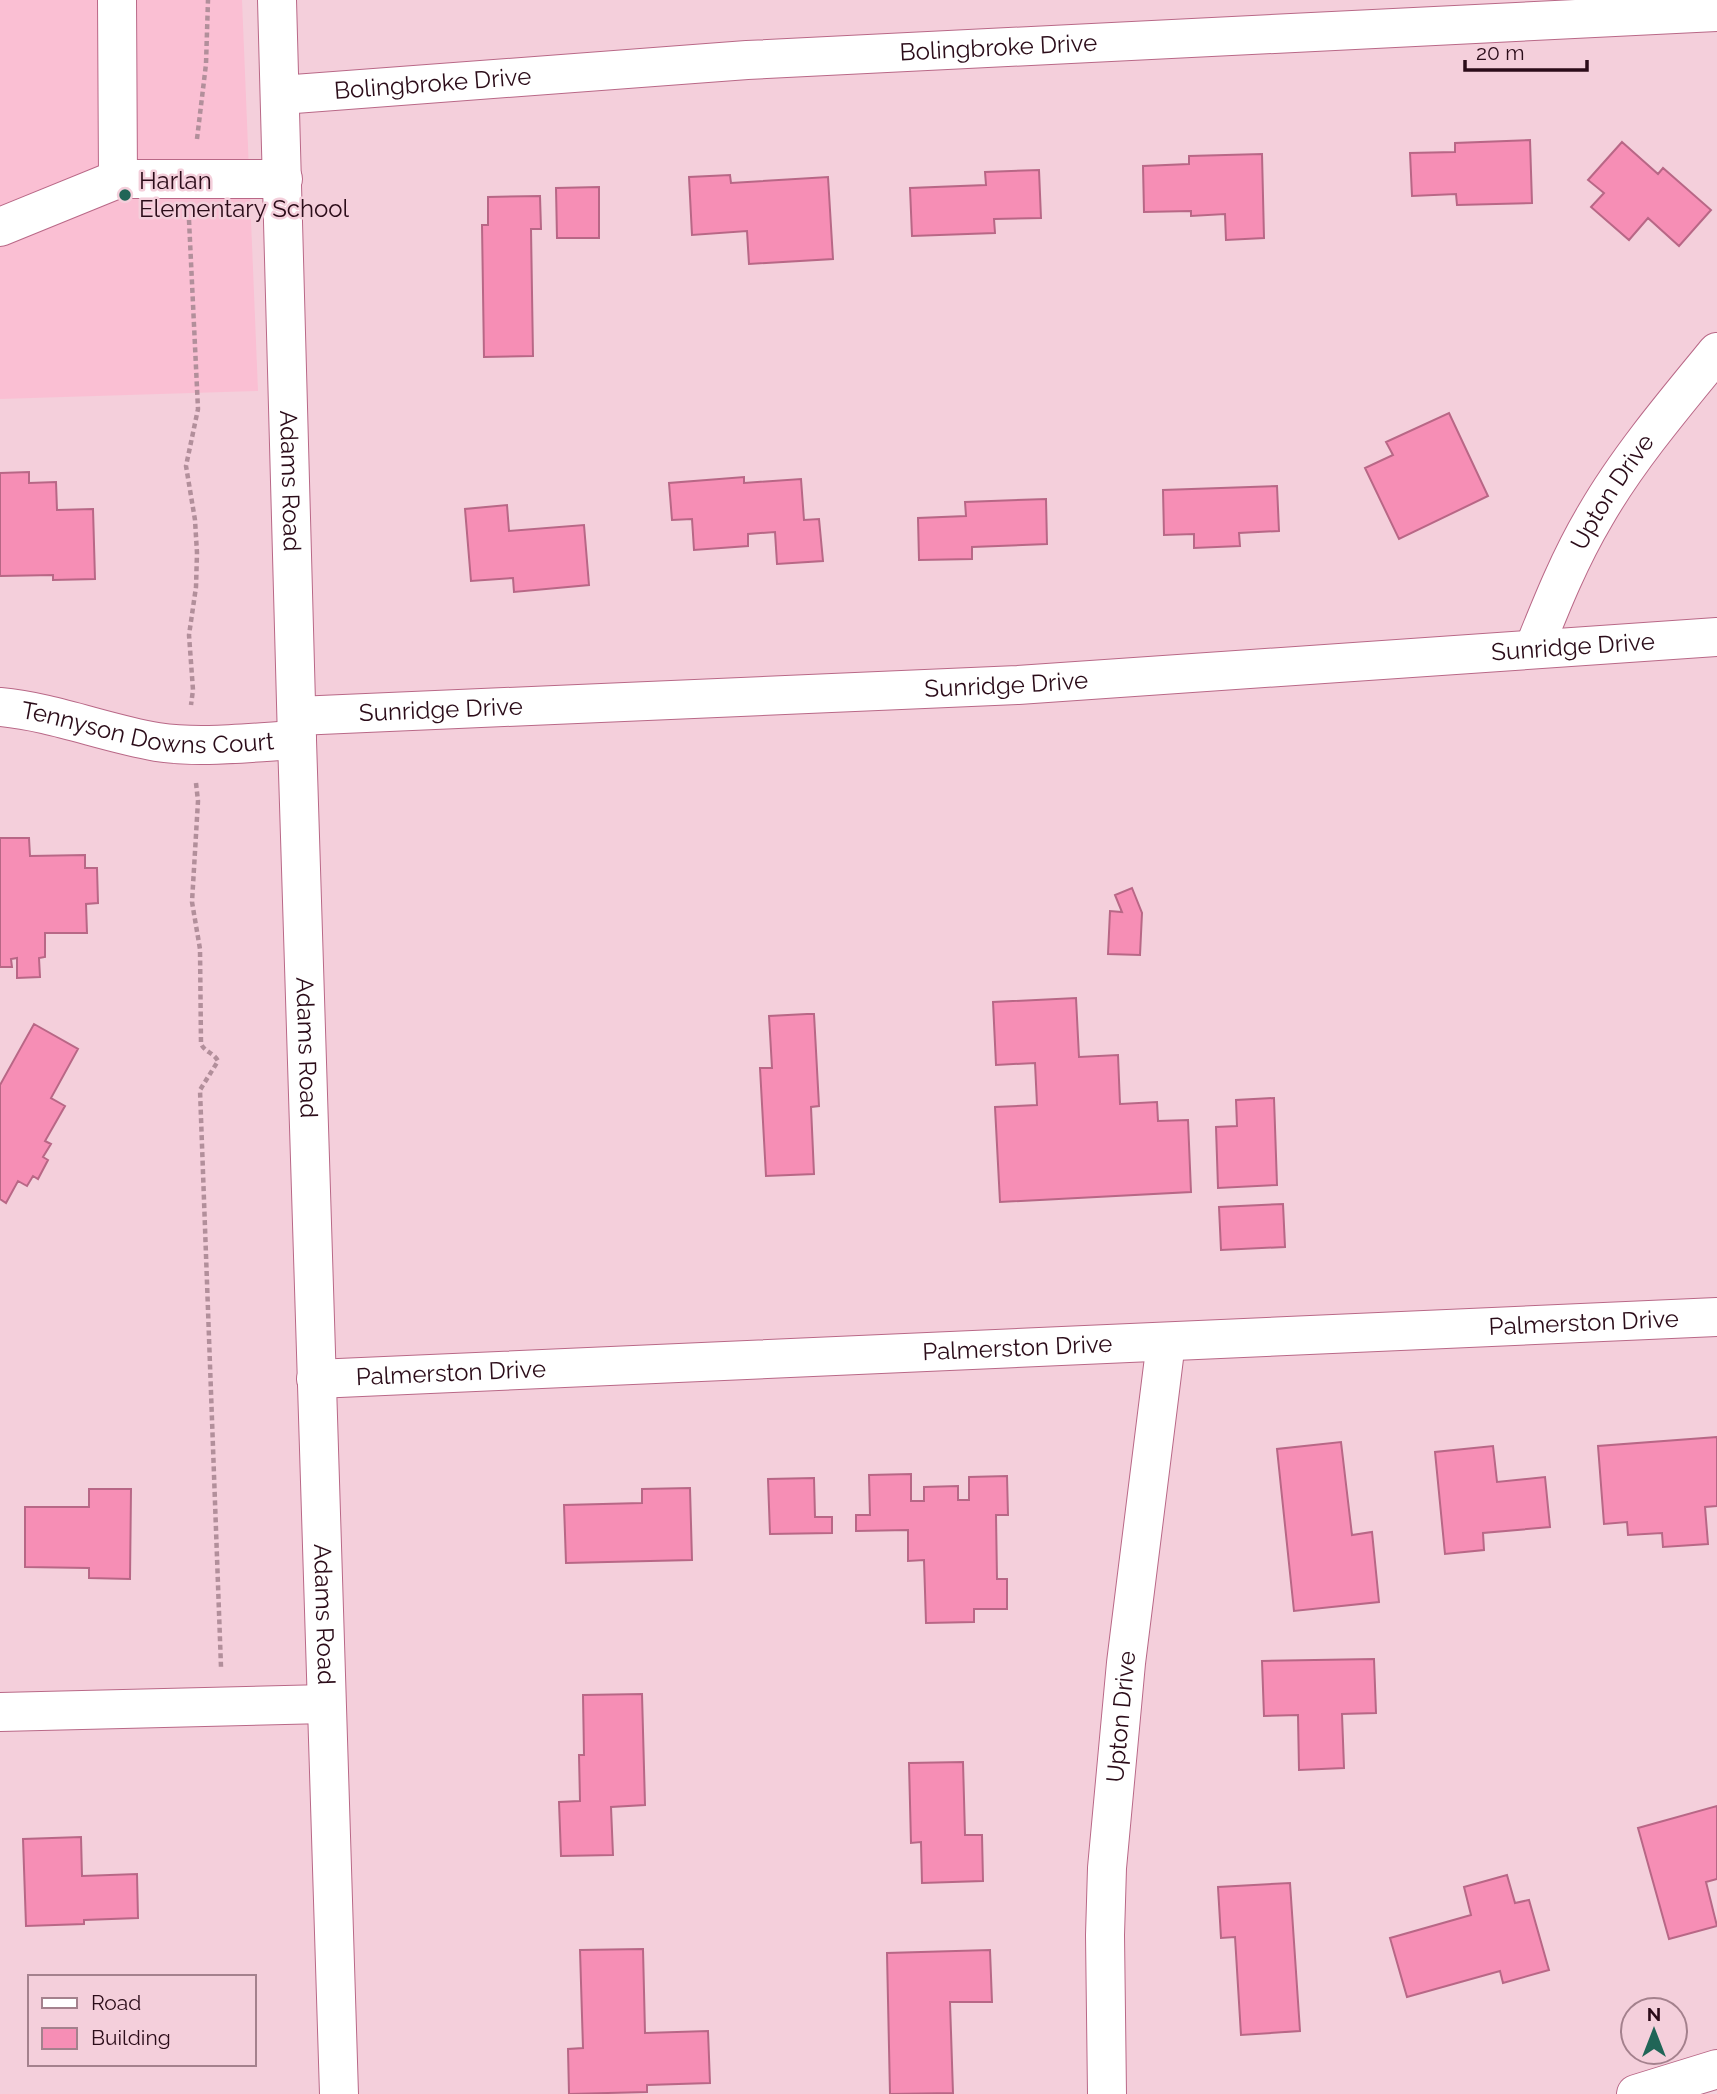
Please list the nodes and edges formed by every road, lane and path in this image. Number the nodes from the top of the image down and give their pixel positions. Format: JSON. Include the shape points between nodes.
{"nodes":[{"id":1,"x":117,"y":0,"type":"edge"},
{"id":2,"x":208,"y":0,"type":"edge"},
{"id":3,"x":277,"y":0,"type":"edge"},
{"id":4,"x":1717,"y":12,"type":"edge"},
{"id":5,"x":281,"y":95,"type":"junction"},
{"id":6,"x":198,"y":146,"type":"dead end"},
{"id":7,"x":118,"y":179,"type":"junction"},
{"id":8,"x":283,"y":179,"type":"junction"},
{"id":9,"x":190,"y":212,"type":"dead end"},
{"id":10,"x":0,"y":226,"type":"edge"},
{"id":11,"x":1717,"y":352,"type":"edge"},
{"id":12,"x":1717,"y":637,"type":"edge"},
{"id":13,"x":1534,"y":648,"type":"junction"},
{"id":14,"x":0,"y":707,"type":"edge"},
{"id":15,"x":190,"y":707,"type":"dead end"},
{"id":16,"x":297,"y":728,"type":"junction"},
{"id":17,"x":195,"y":776,"type":"dead end"},
{"id":18,"x":1717,"y":1317,"type":"edge"},
{"id":19,"x":1166,"y":1342,"type":"junction"},
{"id":20,"x":316,"y":1378,"type":"junction"},
{"id":21,"x":221,"y":1675,"type":"dead end"},
{"id":22,"x":326,"y":1704,"type":"junction"},
{"id":23,"x":0,"y":1712,"type":"edge"},
{"id":24,"x":1717,"y":2069,"type":"edge"},
{"id":25,"x":339,"y":2094,"type":"edge"},
{"id":26,"x":1107,"y":2094,"type":"edge"},
{"id":27,"x":1636,"y":2094,"type":"edge"}],
"edges":[{"from":1,"to":7,"type":"street"},
{"from":2,"to":6,"type":"path"},
{"from":3,"to":5,"type":"street","name":"Adams Road"},
{"from":4,"to":5,"type":"street","name":"Bolingbroke Drive","via":[[747,60]]},
{"from":5,"to":8,"type":"street","name":"Adams Road"},
{"from":7,"to":8,"type":"street"},
{"from":7,"to":10,"type":"street"},
{"from":8,"to":16,"type":"street","name":"Adams Road"},
{"from":9,"to":15,"type":"path","via":[[198,410],[186,466],[197,553],[189,635]]},
{"from":11,"to":13,"type":"street","name":"Upton Drive","via":[[1595,514],[1562,578]]},
{"from":12,"to":13,"type":"street","name":"Sunridge Drive"},
{"from":13,"to":16,"type":"street","name":"Sunridge Drive","via":[[1018,685]]},
{"from":14,"to":16,"type":"street","name":"Tennyson Downs Court","via":[[26,709],[161,742],[194,744]]},
{"from":16,"to":20,"type":"street","name":"Adams Road"},
{"from":17,"to":21,"type":"path","via":[[198,800],[192,902],[200,949],[201,1044],[218,1061],[200,1090]]},
{"from":18,"to":19,"type":"street","name":"Palmerston Drive"},
{"from":19,"to":20,"type":"street","name":"Palmerston Drive"},
{"from":19,"to":26,"type":"street","name":"Upton Drive","via":[[1126,1663],[1107,1868]]},
{"from":20,"to":22,"type":"street","name":"Adams Road"},
{"from":22,"to":23,"type":"street"},
{"from":22,"to":25,"type":"street","name":"Adams Road"},
{"from":24,"to":27,"type":"street"}]}
